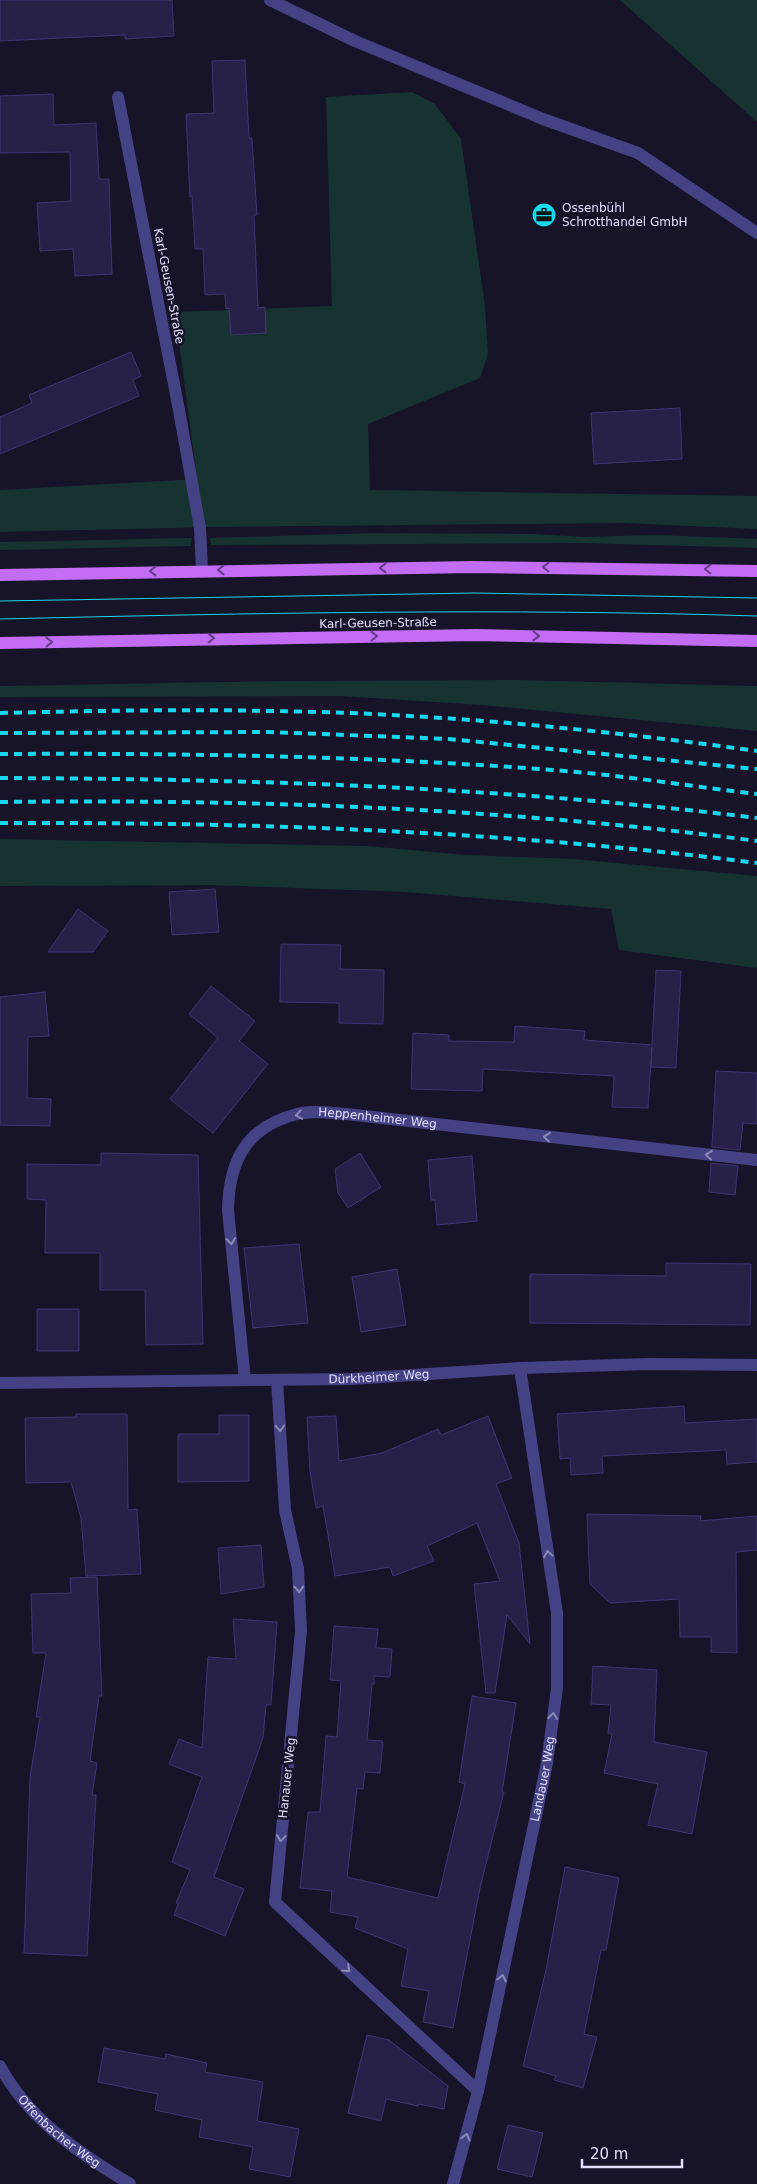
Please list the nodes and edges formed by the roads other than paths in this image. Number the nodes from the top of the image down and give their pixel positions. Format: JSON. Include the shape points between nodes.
{"nodes":[{"id":1,"x":270,"y":0,"type":"edge"},
{"id":2,"x":118,"y":97,"type":"dead end"},
{"id":3,"x":757,"y":233,"type":"edge"},
{"id":4,"x":202,"y":570,"type":"junction"},
{"id":5,"x":757,"y":571,"type":"edge"},
{"id":6,"x":0,"y":575,"type":"edge"},
{"id":7,"x":757,"y":641,"type":"edge"},
{"id":8,"x":0,"y":643,"type":"edge"},
{"id":9,"x":757,"y":1160,"type":"edge"},
{"id":10,"x":757,"y":1365,"type":"edge"},
{"id":11,"x":520,"y":1368,"type":"junction"},
{"id":12,"x":245,"y":1380,"type":"junction"},
{"id":13,"x":277,"y":1380,"type":"junction"},
{"id":14,"x":0,"y":1383,"type":"edge"},
{"id":15,"x":0,"y":2066,"type":"edge"},
{"id":16,"x":478,"y":2091,"type":"junction"},
{"id":17,"x":130,"y":2184,"type":"edge"},
{"id":18,"x":453,"y":2184,"type":"edge"}],
"edges":[{"from":1,"to":3,"type":"street","via":[[355,41],[525,112],[638,153]]},
{"from":2,"to":4,"type":"street","name":"Karl-Geusen-Straße","via":[[183,430],[200,528]]},
{"from":5,"to":4,"type":"main road","one_way":true,"via":[[472,566]]},
{"from":4,"to":6,"type":"main road","one_way":true},
{"from":8,"to":7,"type":"main road","name":"Karl-Geusen-Straße","one_way":true,"via":[[476,635]]},
{"from":9,"to":12,"type":"street","name":"Heppenheimer Weg","one_way":true,"via":[[346,1114],[298,1114],[274,1122],[257,1132],[244,1147],[233,1166],[228,1188]]},
{"from":10,"to":11,"type":"street","name":"Dürkheimer Weg"},
{"from":11,"to":13,"type":"street","name":"Dürkheimer Weg","via":[[351,1379]]},
{"from":16,"to":11,"type":"street","name":"Landauer Weg","one_way":true,"via":[[547,1763],[557,1688],[557,1614]]},
{"from":12,"to":13,"type":"street","name":"Dürkheimer Weg"},
{"from":12,"to":14,"type":"street","name":"Dürkheimer Weg"},
{"from":13,"to":16,"type":"street","name":"Hanauer Weg","one_way":true,"via":[[285,1510],[298,1570],[301,1632],[274,1902]]},
{"from":15,"to":17,"type":"street","name":"Offenbacher Weg","via":[[25,2104],[57,2135]]},
{"from":18,"to":16,"type":"street","name":"Landauer Weg","one_way":true}]}
